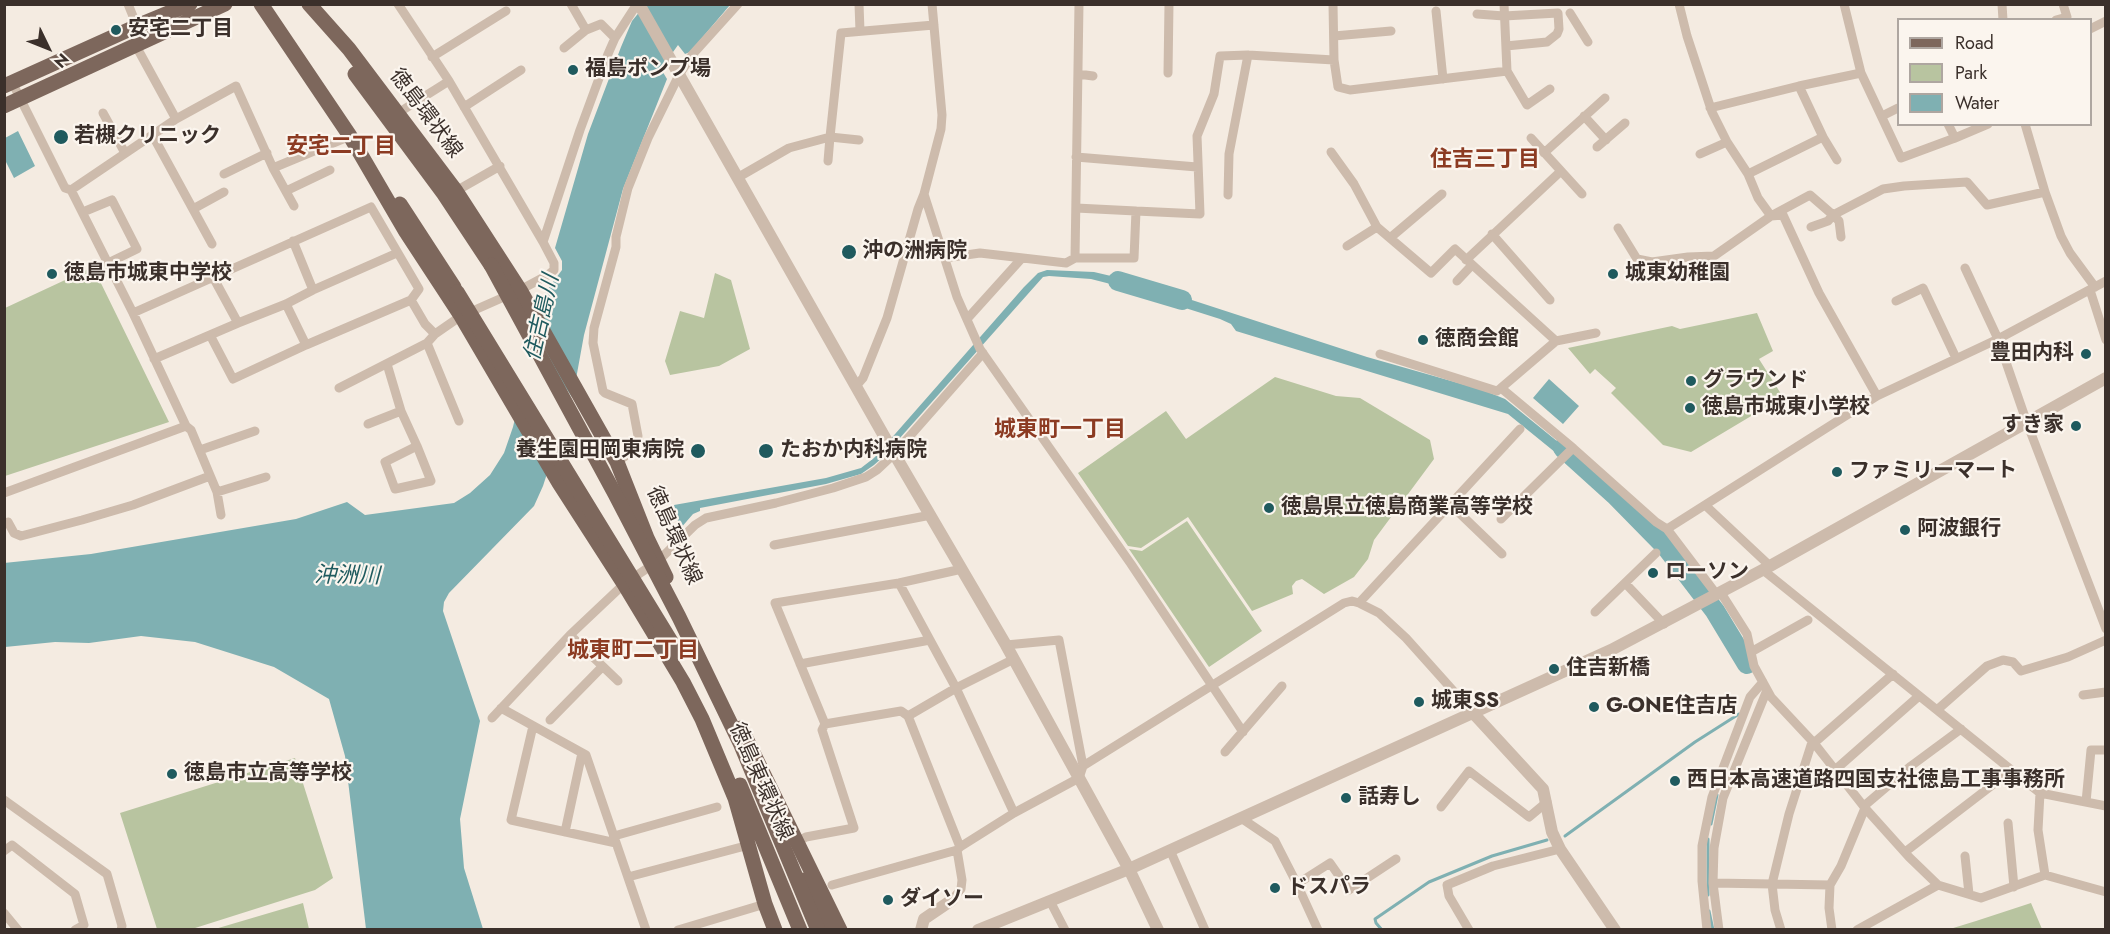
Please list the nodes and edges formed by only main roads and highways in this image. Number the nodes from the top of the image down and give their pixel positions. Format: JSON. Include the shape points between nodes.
{"nodes":[{"id":1,"x":190,"y":4,"type":"edge"},
{"id":2,"x":225,"y":4,"type":"edge"},
{"id":3,"x":261,"y":4,"type":"edge"},
{"id":4,"x":309,"y":4,"type":"edge"},
{"id":5,"x":8,"y":84,"type":"edge"},
{"id":6,"x":4,"y":106,"type":"edge"},
{"id":7,"x":350,"y":136,"type":"junction"},
{"id":8,"x":773,"y":821,"type":"junction"},
{"id":9,"x":775,"y":930,"type":"edge"},
{"id":10,"x":800,"y":930,"type":"edge"},
{"id":11,"x":818,"y":930,"type":"edge"},
{"id":12,"x":828,"y":930,"type":"edge"},
{"id":13,"x":840,"y":930,"type":"edge"}],
"edges":[{"from":1,"to":5,"type":"main road"},
{"from":2,"to":6,"type":"main road"},
{"from":3,"to":7,"type":"main road"},
{"from":4,"to":8,"type":"main road","name":"徳島環状線","bridge":true,"via":[[491,265],[679,617]]},
{"from":4,"to":13,"type":"main road","name":"徳島環状線","via":[[349,49],[456,191],[578,390],[617,462],[658,561]]},
{"from":7,"to":9,"type":"main road","via":[[694,701],[735,798]]},
{"from":7,"to":10,"type":"main road","name":"徳島東環状線","bridge":true,"via":[[406,212],[503,364],[678,653],[740,784]]},
{"from":8,"to":11,"type":"main road","name":"徳島環状線","bridge":true},
{"from":8,"to":12,"type":"main road","bridge":true}]}
